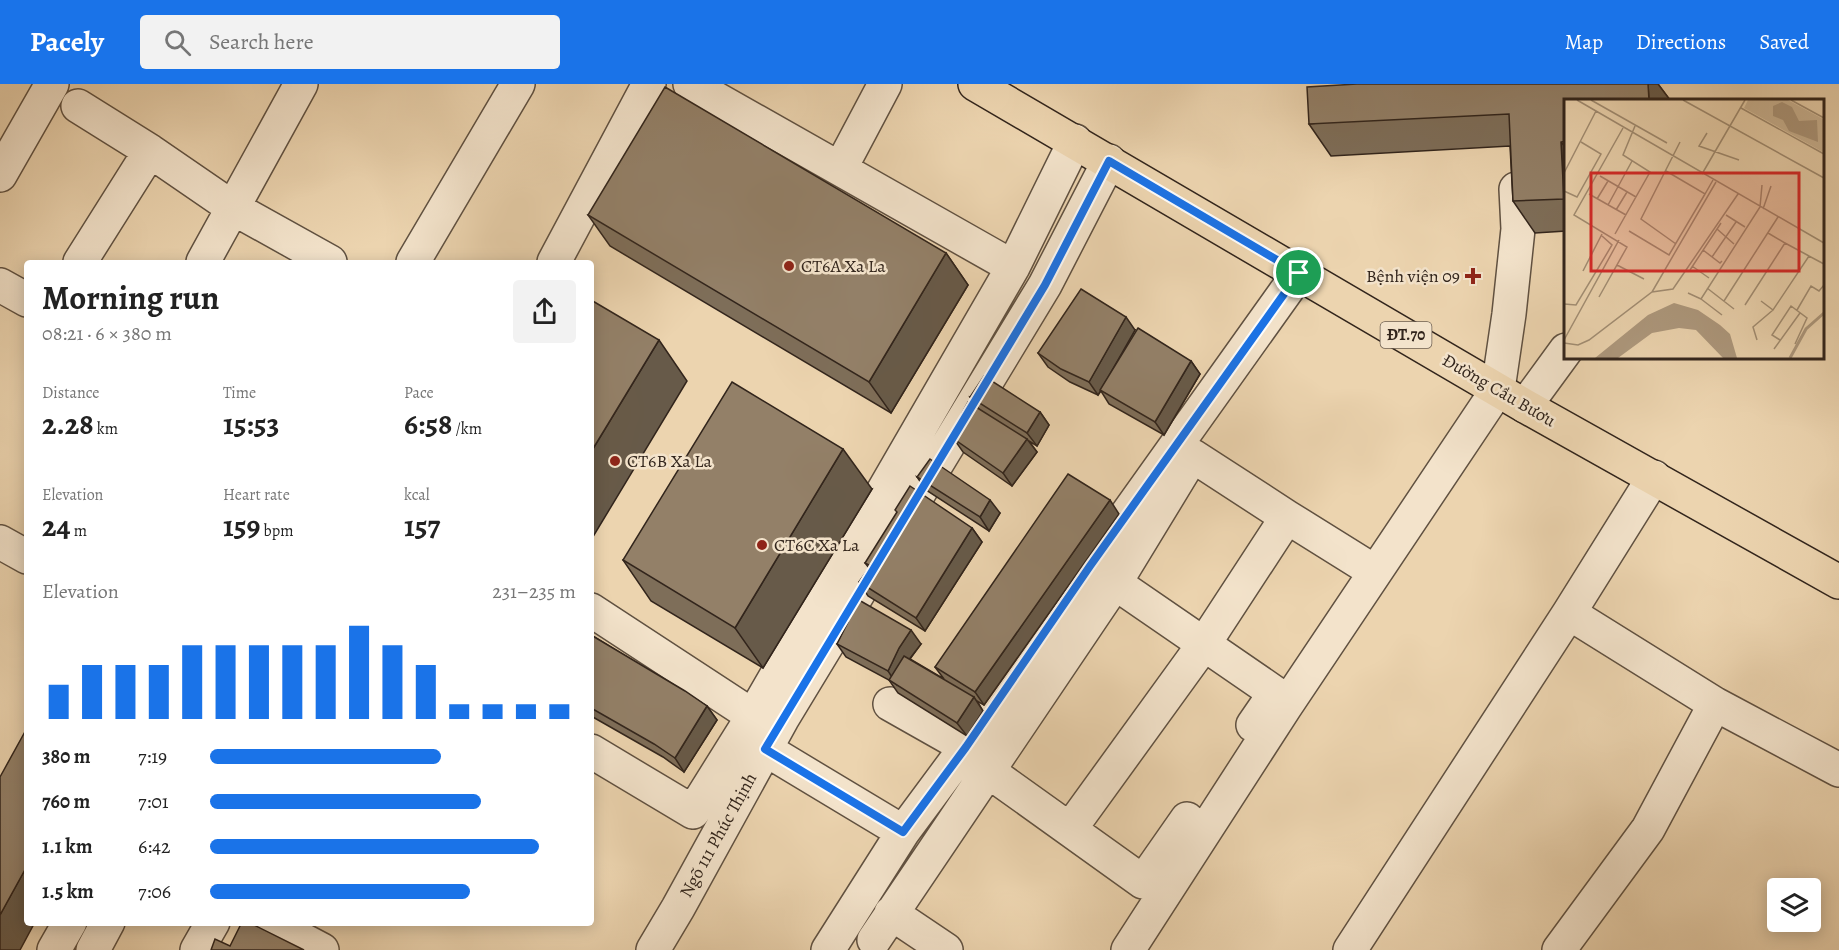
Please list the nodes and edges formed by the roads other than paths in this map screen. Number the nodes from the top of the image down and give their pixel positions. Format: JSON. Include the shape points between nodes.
{"nodes":[{"id":1,"x":52,"y":84,"type":"edge"},
{"id":2,"x":301,"y":84,"type":"edge"},
{"id":3,"x":518,"y":84,"type":"edge"},
{"id":4,"x":649,"y":84,"type":"edge"},
{"id":5,"x":690,"y":84,"type":"edge"},
{"id":6,"x":885,"y":84,"type":"edge"},
{"id":7,"x":981,"y":85,"type":"edge"},
{"id":8,"x":78,"y":106,"type":"dead end"},
{"id":9,"x":1076,"y":141,"type":"junction"},
{"id":10,"x":150,"y":150,"type":"junction"},
{"id":11,"x":1109,"y":161,"type":"junction"},
{"id":12,"x":840,"y":169,"type":"junction"},
{"id":13,"x":0,"y":175,"type":"edge"},
{"id":14,"x":1516,"y":189,"type":"edge"},
{"id":15,"x":233,"y":208,"type":"junction"},
{"id":16,"x":316,"y":259,"type":"edge"},
{"id":17,"x":81,"y":260,"type":"edge"},
{"id":18,"x":204,"y":260,"type":"edge"},
{"id":19,"x":415,"y":260,"type":"edge"},
{"id":20,"x":555,"y":260,"type":"edge"},
{"id":21,"x":1013,"y":267,"type":"junction"},
{"id":22,"x":1306,"y":277,"type":"junction"},
{"id":23,"x":0,"y":285,"type":"edge"},
{"id":24,"x":24,"y":298,"type":"edge"},
{"id":25,"x":1564,"y":353,"type":"edge"},
{"id":26,"x":1497,"y":389,"type":"junction"},
{"id":27,"x":1525,"y":406,"type":"junction"},
{"id":28,"x":1193,"y":456,"type":"junction"},
{"id":29,"x":1654,"y":477,"type":"junction"},
{"id":30,"x":1287,"y":517,"type":"junction"},
{"id":31,"x":0,"y":542,"type":"edge"},
{"id":32,"x":24,"y":555,"type":"edge"},
{"id":33,"x":1364,"y":565,"type":"dead end"},
{"id":34,"x":1839,"y":582,"type":"edge"},
{"id":35,"x":1115,"y":583,"type":"junction"},
{"id":36,"x":594,"y":612,"type":"edge"},
{"id":37,"x":1569,"y":613,"type":"junction"},
{"id":38,"x":1204,"y":644,"type":"junction"},
{"id":39,"x":890,"y":704,"type":"dead end"},
{"id":40,"x":1715,"y":704,"type":"junction"},
{"id":41,"x":753,"y":716,"type":"junction"},
{"id":42,"x":966,"y":747,"type":"junction"},
{"id":43,"x":765,"y":749,"type":"junction"},
{"id":44,"x":594,"y":753,"type":"edge"},
{"id":45,"x":1839,"y":770,"type":"edge"},
{"id":46,"x":988,"y":771,"type":"junction"},
{"id":47,"x":1070,"y":829,"type":"junction"},
{"id":48,"x":903,"y":832,"type":"junction"},
{"id":49,"x":891,"y":912,"type":"junction"},
{"id":50,"x":67,"y":926,"type":"edge"},
{"id":51,"x":106,"y":926,"type":"edge"},
{"id":52,"x":211,"y":926,"type":"edge"},
{"id":53,"x":277,"y":926,"type":"edge"},
{"id":54,"x":874,"y":940,"type":"dead end"},
{"id":55,"x":54,"y":950,"type":"edge"},
{"id":56,"x":93,"y":950,"type":"edge"},
{"id":57,"x":197,"y":950,"type":"edge"},
{"id":58,"x":322,"y":950,"type":"edge"},
{"id":59,"x":653,"y":950,"type":"edge"},
{"id":60,"x":828,"y":950,"type":"edge"},
{"id":61,"x":946,"y":950,"type":"edge"},
{"id":62,"x":1128,"y":950,"type":"edge"},
{"id":63,"x":1350,"y":950,"type":"edge"},
{"id":64,"x":1559,"y":950,"type":"edge"}],
"edges":[{"from":1,"to":13,"type":"street"},
{"from":2,"to":15,"type":"street"},
{"from":3,"to":19,"type":"street"},
{"from":4,"to":20,"type":"street"},
{"from":5,"to":12,"type":"street"},
{"from":6,"to":12,"type":"street"},
{"from":7,"to":9,"type":"main road","name":"Đường Cầu Bươu","number":"ĐT.70"},
{"from":8,"to":10,"type":"street"},
{"from":9,"to":11,"type":"main road","name":"Đường Cầu Bươu","number":"ĐT.70"},
{"from":9,"to":21,"type":"street"},
{"from":10,"to":15,"type":"street"},
{"from":10,"to":17,"type":"street"},
{"from":11,"to":22,"type":"main road","name":"Đường Cầu Bươu","number":"ĐT.70"},
{"from":11,"to":43,"type":"street","name":"Ngõ 111 Phúc Thịnh","via":[[1045,285]]},
{"from":12,"to":21,"type":"street"},
{"from":14,"to":26,"type":"street","via":[[1518,229]]},
{"from":15,"to":16,"type":"street"},
{"from":15,"to":18,"type":"street"},
{"from":21,"to":41,"type":"street"},
{"from":22,"to":26,"type":"main road","name":"Đường Cầu Bươu","number":"ĐT.70"},
{"from":22,"to":28,"type":"street"},
{"from":22,"to":42,"type":"street","via":[[1090,566]]},
{"from":23,"to":24,"type":"street"},
{"from":25,"to":27,"type":"street"},
{"from":26,"to":27,"type":"main road","name":"Đường Cầu Bươu","number":"ĐT.70"},
{"from":26,"to":62,"type":"street"},
{"from":27,"to":29,"type":"main road","name":"Đường Cầu Bươu","number":"ĐT.70"},
{"from":28,"to":30,"type":"street"},
{"from":28,"to":35,"type":"street"},
{"from":29,"to":34,"type":"main road","name":"Đường Cầu Bươu","number":"ĐT.70"},
{"from":29,"to":37,"type":"street"},
{"from":30,"to":33,"type":"street"},
{"from":30,"to":38,"type":"street"},
{"from":31,"to":32,"type":"street"},
{"from":35,"to":38,"type":"street"},
{"from":35,"to":46,"type":"street"},
{"from":36,"to":41,"type":"street"},
{"from":37,"to":40,"type":"street"},
{"from":37,"to":63,"type":"street"},
{"from":38,"to":47,"type":"street"},
{"from":38,"to":47,"type":"street","via":[[1275,693],[1143,882]]},
{"from":39,"to":42,"type":"street"},
{"from":40,"to":45,"type":"street"},
{"from":40,"to":64,"type":"street","via":[[1648,829]]},
{"from":41,"to":44,"type":"street","via":[[693,812]]},
{"from":42,"to":48,"type":"street"},
{"from":43,"to":48,"type":"street"},
{"from":43,"to":59,"type":"street","name":"Ngõ 111 Phúc Thịnh"},
{"from":46,"to":47,"type":"street"},
{"from":46,"to":49,"type":"street"},
{"from":48,"to":60,"type":"street"},
{"from":49,"to":54,"type":"street"},
{"from":49,"to":61,"type":"street"},
{"from":50,"to":55,"type":"street"},
{"from":51,"to":56,"type":"street"},
{"from":52,"to":57,"type":"street"},
{"from":53,"to":58,"type":"street"}]}
